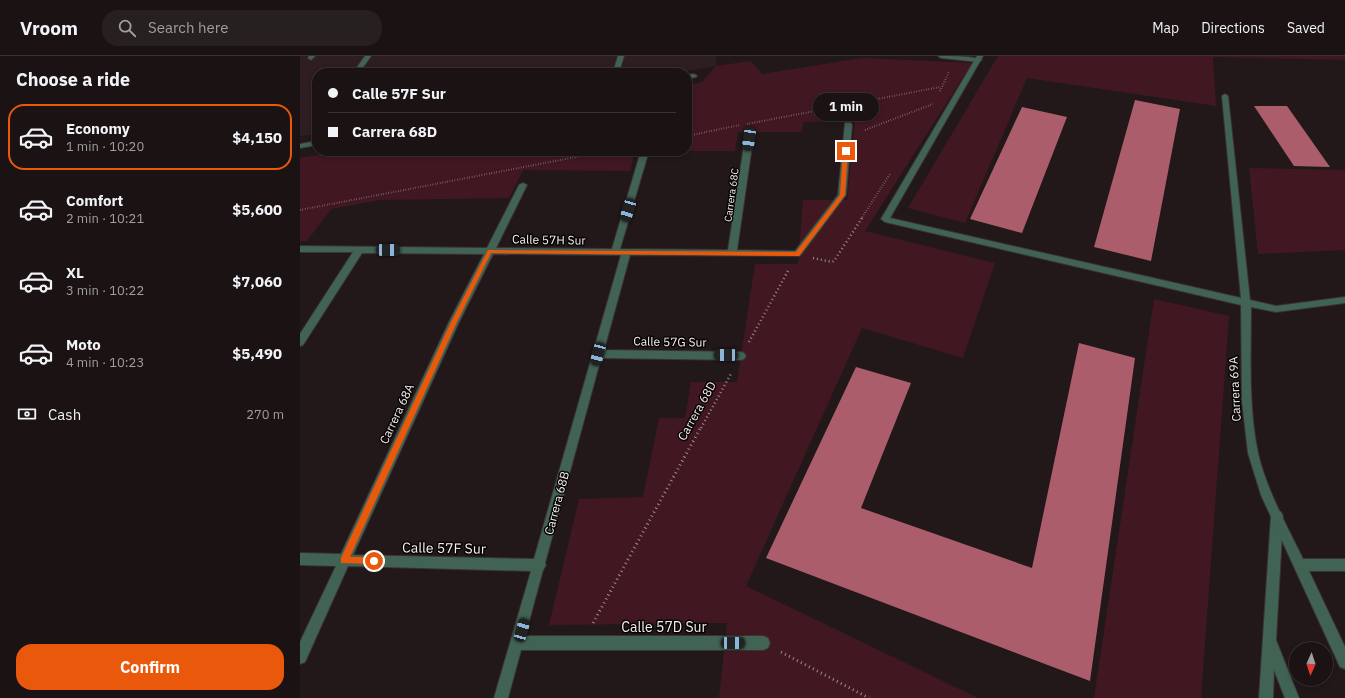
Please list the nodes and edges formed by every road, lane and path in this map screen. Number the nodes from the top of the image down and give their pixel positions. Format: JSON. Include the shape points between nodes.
{"nodes":[{"id":1,"x":368,"y":56,"type":"edge"},
{"id":2,"x":622,"y":56,"type":"edge"},
{"id":3,"x":941,"y":56,"type":"edge"},
{"id":4,"x":957,"y":57,"type":"junction"},
{"id":5,"x":980,"y":58,"type":"edge"},
{"id":6,"x":360,"y":68,"type":"edge"},
{"id":7,"x":617,"y":68,"type":"edge"},
{"id":8,"x":941,"y":87,"type":"junction"},
{"id":9,"x":939,"y":93,"type":"dead end"},
{"id":10,"x":1225,"y":96,"type":"dead end"},
{"id":11,"x":931,"y":110,"type":"dead end"},
{"id":12,"x":848,"y":125,"type":"dead end"},
{"id":13,"x":692,"y":135,"type":"edge"},
{"id":14,"x":847,"y":136,"type":"junction"},
{"id":15,"x":749,"y":139,"type":"dead end"},
{"id":16,"x":312,"y":144,"type":"edge"},
{"id":17,"x":300,"y":146,"type":"edge"},
{"id":18,"x":581,"y":156,"type":"edge"},
{"id":19,"x":643,"y":156,"type":"edge"},
{"id":20,"x":893,"y":170,"type":"dead end"},
{"id":21,"x":523,"y":185,"type":"dead end"},
{"id":22,"x":300,"y":210,"type":"edge"},
{"id":23,"x":300,"y":249,"type":"edge"},
{"id":24,"x":359,"y":250,"type":"junction"},
{"id":25,"x":490,"y":251,"type":"junction"},
{"id":26,"x":615,"y":252,"type":"junction"},
{"id":27,"x":626,"y":253,"type":"junction"},
{"id":28,"x":732,"y":254,"type":"junction"},
{"id":29,"x":798,"y":254,"type":"junction"},
{"id":30,"x":1345,"y":300,"type":"edge"},
{"id":31,"x":1246,"y":302,"type":"junction"},
{"id":32,"x":300,"y":342,"type":"edge"},
{"id":33,"x":598,"y":354,"type":"junction"},
{"id":34,"x":742,"y":356,"type":"junction"},
{"id":35,"x":1277,"y":516,"type":"junction"},
{"id":36,"x":300,"y":560,"type":"edge"},
{"id":37,"x":344,"y":560,"type":"junction"},
{"id":38,"x":540,"y":565,"type":"junction"},
{"id":39,"x":1300,"y":565,"type":"junction"},
{"id":40,"x":1345,"y":566,"type":"edge"},
{"id":41,"x":1269,"y":640,"type":"junction"},
{"id":42,"x":763,"y":642,"type":"joint"},
{"id":43,"x":518,"y":643,"type":"junction"},
{"id":44,"x":582,"y":643,"type":"junction"},
{"id":45,"x":300,"y":657,"type":"edge"},
{"id":46,"x":1345,"y":662,"type":"edge"},
{"id":47,"x":501,"y":698,"type":"edge"},
{"id":48,"x":869,"y":698,"type":"edge"},
{"id":49,"x":1266,"y":698,"type":"edge"},
{"id":50,"x":1292,"y":698,"type":"edge"}],
"edges":[{"from":1,"to":6,"type":"street"},
{"from":2,"to":7,"type":"street"},
{"from":3,"to":4,"type":"street"},
{"from":4,"to":5,"type":"street"},
{"from":4,"to":8,"type":"path"},
{"from":5,"to":31,"type":"street","via":[[885,220]]},
{"from":8,"to":9,"type":"path"},
{"from":8,"to":13,"type":"path"},
{"from":10,"to":31,"type":"street","name":"Carrera 69A"},
{"from":11,"to":14,"type":"path","via":[[935,104]]},
{"from":12,"to":14,"type":"street"},
{"from":14,"to":29,"type":"street","via":[[842,195]]},
{"from":15,"to":28,"type":"street","name":"Carrera 68C"},
{"from":16,"to":17,"type":"street"},
{"from":18,"to":22,"type":"path"},
{"from":19,"to":26,"type":"street"},
{"from":20,"to":29,"type":"path","via":[[834,261]]},
{"from":21,"to":25,"type":"street","name":"Carrera 68A"},
{"from":23,"to":24,"type":"street","name":"Calle 57H Sur"},
{"from":24,"to":25,"type":"street","name":"Calle 57H Sur"},
{"from":24,"to":32,"type":"street"},
{"from":25,"to":26,"type":"street","name":"Calle 57H Sur"},
{"from":25,"to":37,"type":"street","name":"Carrera 68A"},
{"from":26,"to":27,"type":"street","name":"Calle 57H Sur"},
{"from":27,"to":28,"type":"street","name":"Calle 57H Sur"},
{"from":27,"to":33,"type":"street","name":"Carrera 68B"},
{"from":28,"to":29,"type":"street","name":"Calle 57H Sur"},
{"from":29,"to":34,"type":"path","name":"Carrera 68D"},
{"from":30,"to":31,"type":"street","via":[[1276,309]]},
{"from":31,"to":35,"type":"street","name":"Carrera 69A","via":[[1247,401],[1254,453],[1267,495]]},
{"from":33,"to":34,"type":"street","name":"Calle 57G Sur"},
{"from":33,"to":38,"type":"street","name":"Carrera 68B"},
{"from":34,"to":44,"type":"path","name":"Carrera 68D"},
{"from":35,"to":39,"type":"street","name":"Carrera 69A"},
{"from":35,"to":41,"type":"street"},
{"from":36,"to":37,"type":"street","name":"Calle 57F Sur"},
{"from":37,"to":38,"type":"street","name":"Calle 57F Sur"},
{"from":37,"to":45,"type":"street","name":"Carrera 68A"},
{"from":38,"to":43,"type":"street","name":"Carrera 68B"},
{"from":39,"to":40,"type":"street"},
{"from":39,"to":46,"type":"street","name":"Carrera 69A"},
{"from":41,"to":49,"type":"street"},
{"from":41,"to":50,"type":"street"},
{"from":42,"to":44,"type":"street","name":"Calle 57D Sur"},
{"from":42,"to":48,"type":"path"},
{"from":43,"to":44,"type":"street","name":"Calle 57D Sur"},
{"from":43,"to":47,"type":"street","name":"Carrera 68B"}]}
